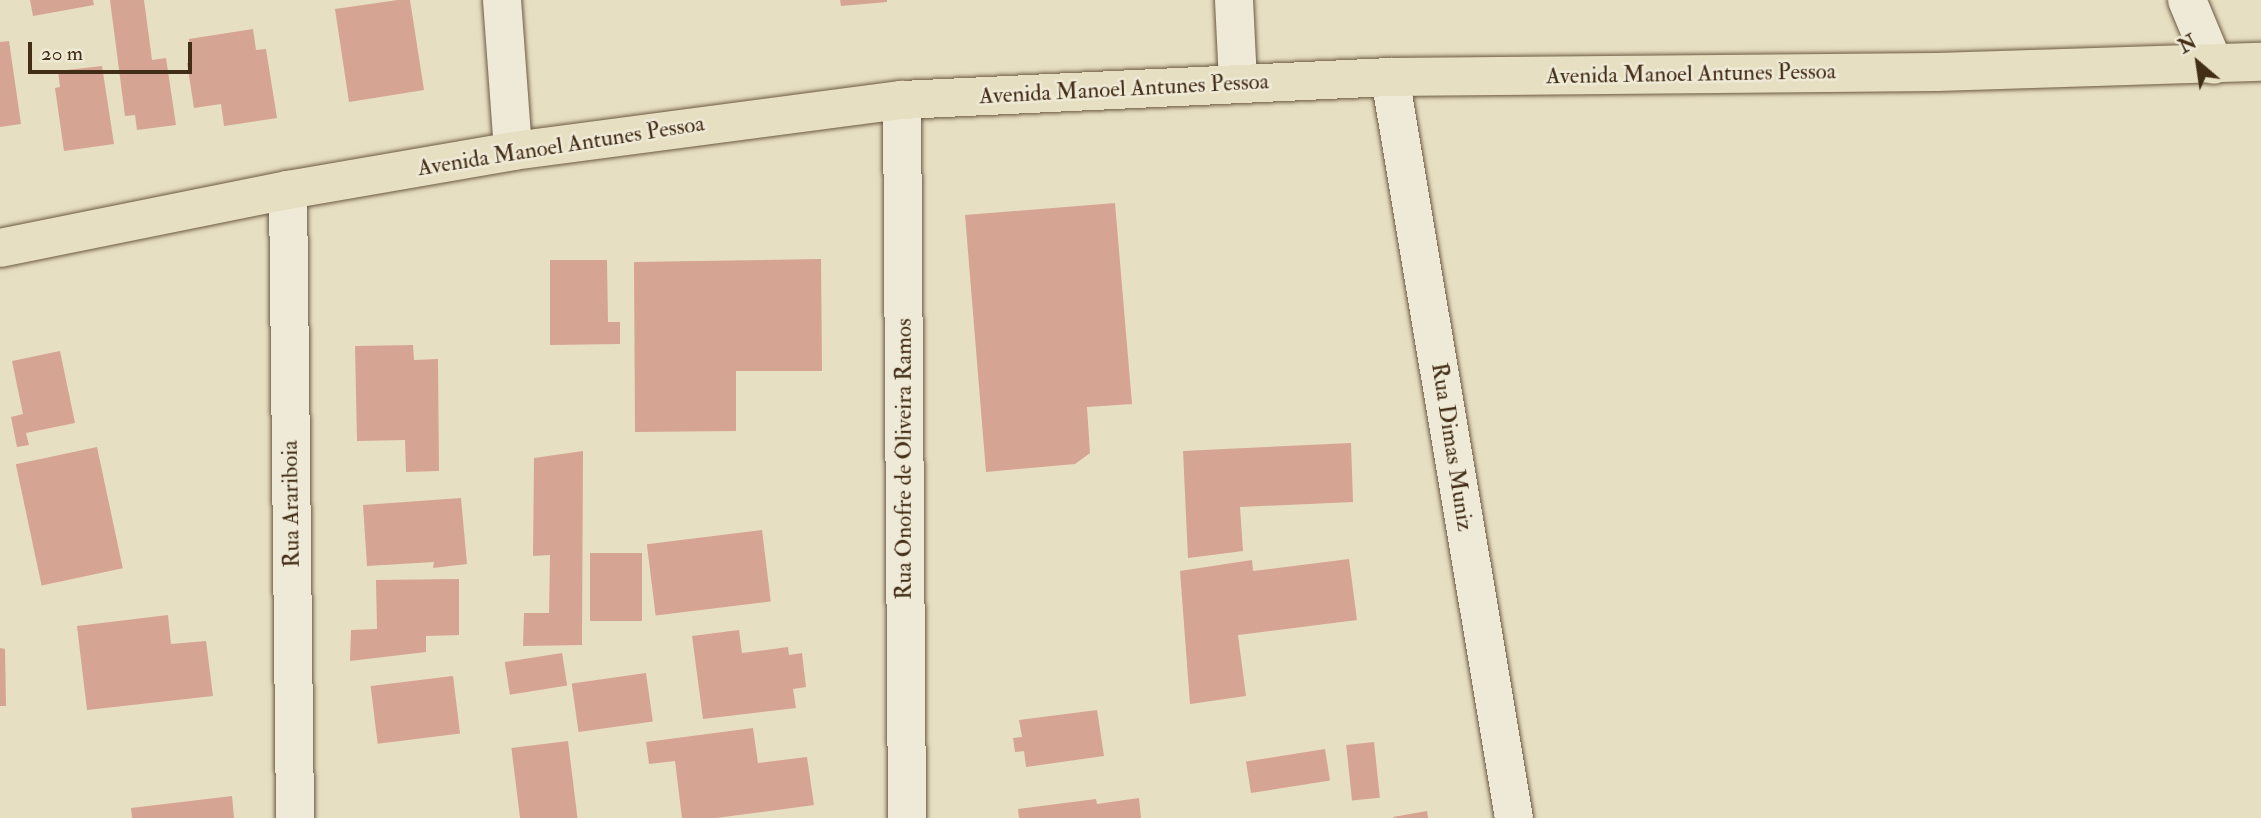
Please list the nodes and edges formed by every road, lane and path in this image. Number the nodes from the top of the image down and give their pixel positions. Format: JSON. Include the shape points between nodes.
{"nodes":[{"id":1,"x":502,"y":0,"type":"edge"},
{"id":2,"x":1234,"y":0,"type":"edge"},
{"id":3,"x":2187,"y":0,"type":"edge"},
{"id":4,"x":2261,"y":62,"type":"edge"},
{"id":5,"x":2214,"y":65,"type":"junction"},
{"id":6,"x":1390,"y":77,"type":"junction"},
{"id":7,"x":1238,"y":82,"type":"junction"},
{"id":8,"x":902,"y":100,"type":"junction"},
{"id":9,"x":513,"y":151,"type":"junction"},
{"id":10,"x":288,"y":190,"type":"junction"},
{"id":11,"x":0,"y":248,"type":"edge"},
{"id":12,"x":295,"y":818,"type":"edge"},
{"id":13,"x":906,"y":818,"type":"edge"},
{"id":14,"x":1514,"y":818,"type":"edge"}],
"edges":[{"from":1,"to":9,"type":"street"},
{"from":2,"to":7,"type":"street"},
{"from":3,"to":5,"type":"street"},
{"from":4,"to":5,"type":"main road","name":"Avenida Manoel Antunes Pessoa"},
{"from":5,"to":6,"type":"main road","name":"Avenida Manoel Antunes Pessoa"},
{"from":6,"to":7,"type":"main road","name":"Avenida Manoel Antunes Pessoa"},
{"from":6,"to":14,"type":"street","name":"Rua Dimas Muniz"},
{"from":7,"to":8,"type":"main road","name":"Avenida Manoel Antunes Pessoa"},
{"from":8,"to":9,"type":"main road","name":"Avenida Manoel Antunes Pessoa"},
{"from":8,"to":13,"type":"street","name":"Rua Onofre de Oliveira Ramos"},
{"from":9,"to":10,"type":"main road","name":"Avenida Manoel Antunes Pessoa"},
{"from":10,"to":11,"type":"main road","name":"Avenida Manoel Antunes Pessoa"},
{"from":10,"to":12,"type":"street","name":"Rua Arariboia"}]}
